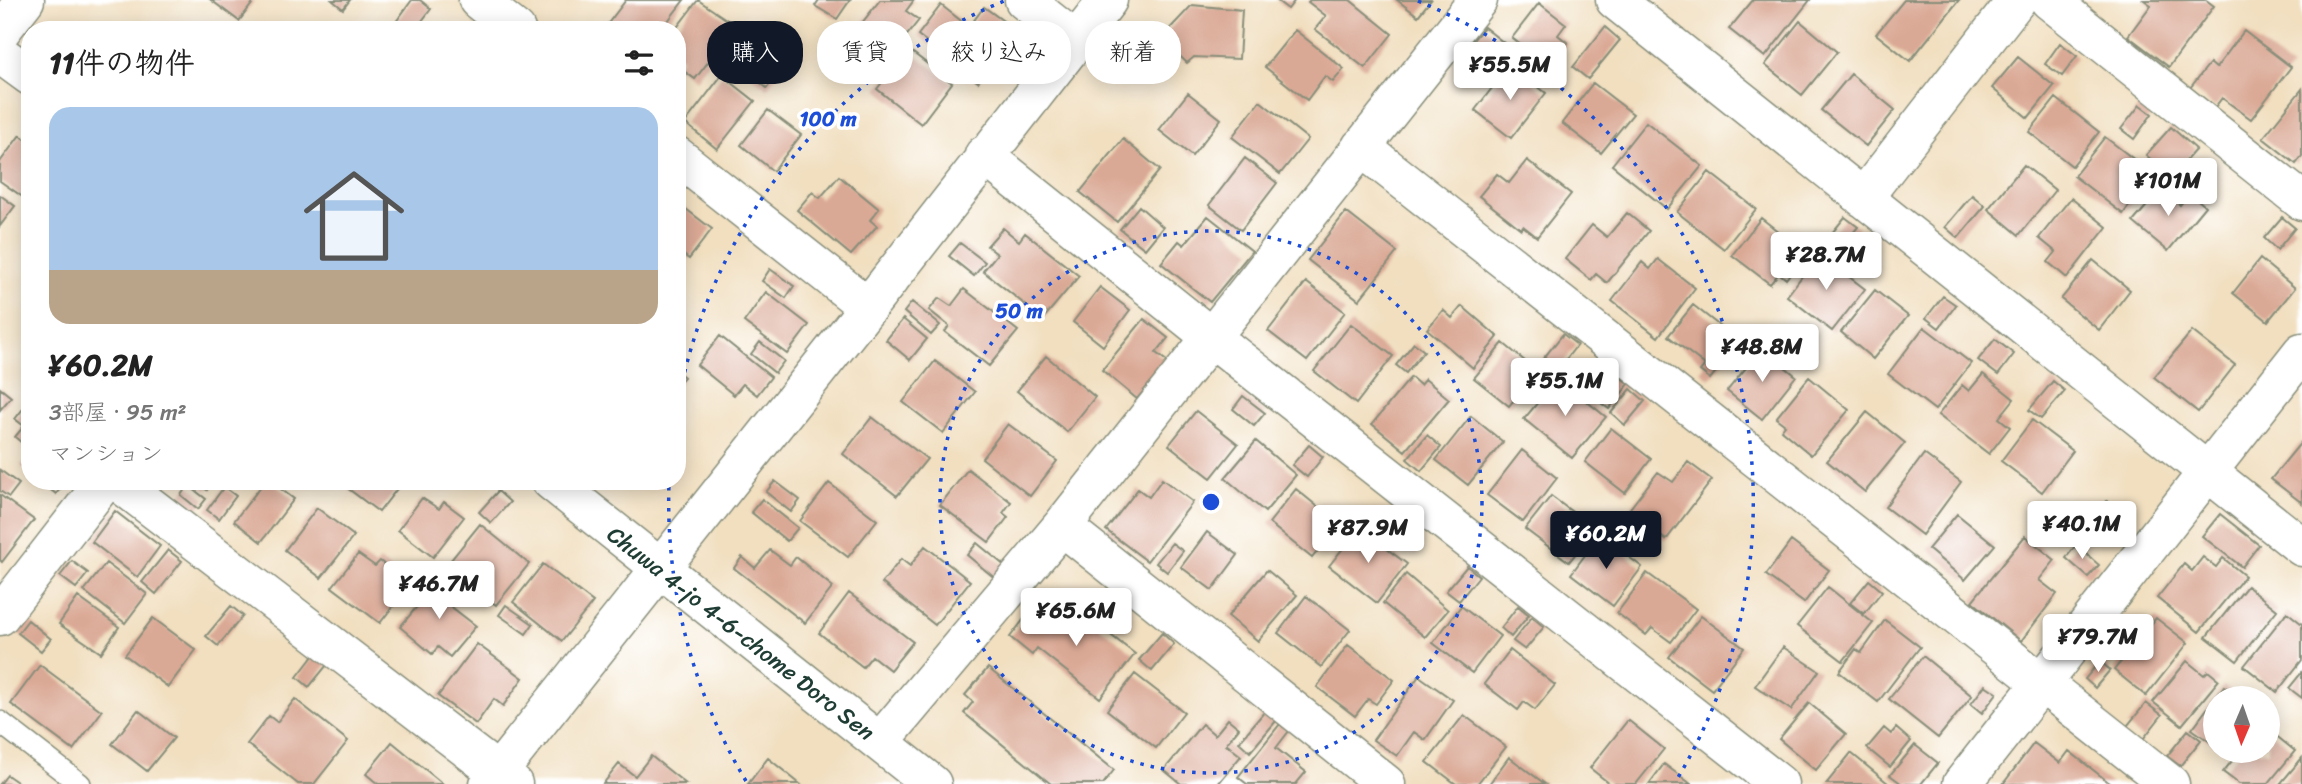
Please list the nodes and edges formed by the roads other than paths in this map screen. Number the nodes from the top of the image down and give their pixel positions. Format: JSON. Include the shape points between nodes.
{"nodes":[{"id":1,"x":25,"y":0,"type":"edge"},
{"id":2,"x":478,"y":0,"type":"edge"},
{"id":3,"x":1024,"y":0,"type":"edge"},
{"id":4,"x":1108,"y":0,"type":"edge"},
{"id":5,"x":1478,"y":0,"type":"edge"},
{"id":6,"x":1615,"y":0,"type":"edge"},
{"id":7,"x":2017,"y":0,"type":"edge"},
{"id":8,"x":2049,"y":0,"type":"edge"},
{"id":9,"x":505,"y":21,"type":"edge"},
{"id":10,"x":0,"y":32,"type":"edge"},
{"id":11,"x":1076,"y":41,"type":"junction"},
{"id":12,"x":0,"y":54,"type":"edge"},
{"id":13,"x":21,"y":69,"type":"edge"},
{"id":14,"x":1361,"y":147,"type":"junction"},
{"id":15,"x":984,"y":155,"type":"junction"},
{"id":16,"x":686,"y":163,"type":"edge"},
{"id":17,"x":1863,"y":198,"type":"junction"},
{"id":18,"x":2302,"y":201,"type":"edge"},
{"id":19,"x":868,"y":307,"type":"junction"},
{"id":20,"x":1211,"y":337,"type":"junction"},
{"id":21,"x":2302,"y":352,"type":"edge"},
{"id":22,"x":2208,"y":472,"type":"junction"},
{"id":23,"x":98,"y":490,"type":"edge"},
{"id":24,"x":129,"y":490,"type":"edge"},
{"id":25,"x":562,"y":490,"type":"edge"},
{"id":26,"x":1062,"y":526,"type":"junction"},
{"id":27,"x":2302,"y":547,"type":"edge"},
{"id":28,"x":661,"y":569,"type":"junction"},
{"id":29,"x":0,"y":616,"type":"edge"},
{"id":30,"x":2042,"y":682,"type":"junction"},
{"id":31,"x":0,"y":722,"type":"edge"},
{"id":32,"x":880,"y":742,"type":"junction"},
{"id":33,"x":500,"y":780,"type":"edge"},
{"id":34,"x":79,"y":784,"type":"edge"},
{"id":35,"x":932,"y":784,"type":"edge"},
{"id":36,"x":1386,"y":784,"type":"edge"},
{"id":37,"x":1779,"y":784,"type":"edge"},
{"id":38,"x":1962,"y":784,"type":"edge"},
{"id":39,"x":2170,"y":784,"type":"edge"}],
"edges":[{"from":1,"to":10,"type":"street"},
{"from":2,"to":9,"type":"street"},
{"from":3,"to":11,"type":"street"},
{"from":4,"to":11,"type":"street"},
{"from":5,"to":14,"type":"street"},
{"from":6,"to":17,"type":"street"},
{"from":7,"to":17,"type":"street"},
{"from":8,"to":18,"type":"street"},
{"from":11,"to":15,"type":"street"},
{"from":12,"to":13,"type":"street"},
{"from":14,"to":20,"type":"street"},
{"from":14,"to":30,"type":"street"},
{"from":15,"to":19,"type":"street"},
{"from":15,"to":20,"type":"street"},
{"from":16,"to":19,"type":"street"},
{"from":17,"to":22,"type":"street"},
{"from":19,"to":28,"type":"street"},
{"from":20,"to":26,"type":"street"},
{"from":20,"to":37,"type":"street"},
{"from":21,"to":22,"type":"street"},
{"from":22,"to":27,"type":"street"},
{"from":22,"to":30,"type":"street"},
{"from":23,"to":29,"type":"street"},
{"from":24,"to":33,"type":"street"},
{"from":25,"to":28,"type":"street","name":"Chuwa 4-jo 4-6-chome Doro Sen"},
{"from":26,"to":32,"type":"street"},
{"from":26,"to":36,"type":"street"},
{"from":28,"to":32,"type":"street","name":"Chuwa 4-jo 4-6-chome Doro Sen"},
{"from":28,"to":33,"type":"street"},
{"from":30,"to":38,"type":"street"},
{"from":30,"to":39,"type":"street"},
{"from":31,"to":34,"type":"lane"},
{"from":32,"to":35,"type":"street","name":"Chuwa 4-jo 4-6-chome Doro Sen"}]}
